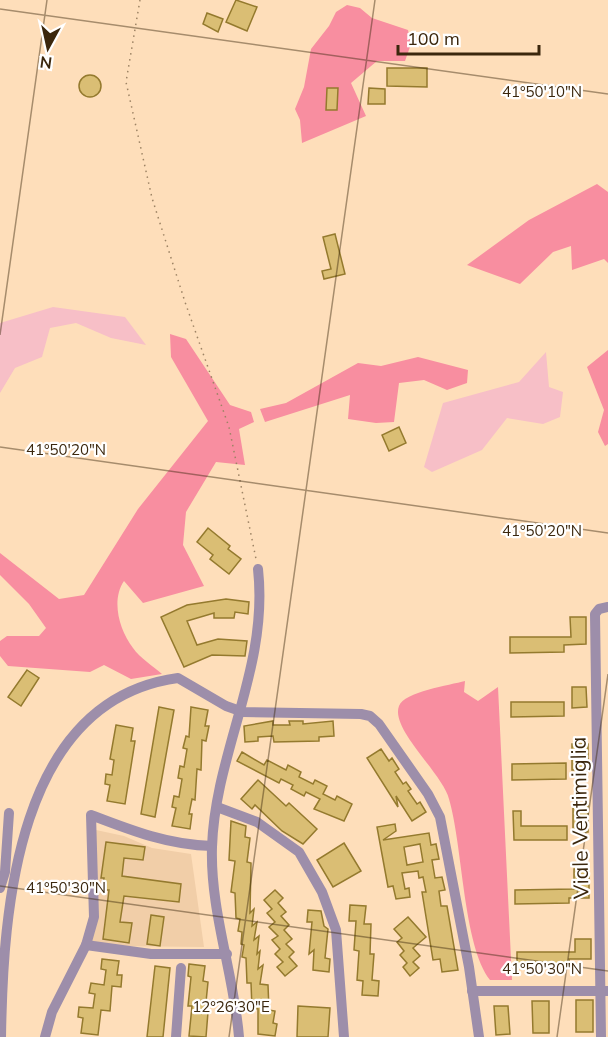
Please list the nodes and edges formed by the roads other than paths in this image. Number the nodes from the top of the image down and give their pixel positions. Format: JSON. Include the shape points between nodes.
{"nodes":[{"id":1,"x":258,"y":572,"type":"road end"},
{"id":2,"x":608,"y":607,"type":"edge"},
{"id":3,"x":240,"y":711,"type":"junction"},
{"id":4,"x":217,"y":807,"type":"junction"},
{"id":5,"x":9,"y":813,"type":"dead end"},
{"id":6,"x":212,"y":846,"type":"junction"},
{"id":7,"x":604,"y":853,"type":"edge"},
{"id":8,"x":0,"y":888,"type":"edge"},
{"id":9,"x":86,"y":945,"type":"junction"},
{"id":10,"x":227,"y":954,"type":"junction"},
{"id":11,"x":181,"y":968,"type":"dead end"},
{"id":12,"x":472,"y":991,"type":"junction"},
{"id":13,"x":604,"y":991,"type":"edge"},
{"id":14,"x":1,"y":1003,"type":"edge"},
{"id":15,"x":1,"y":1037,"type":"edge"},
{"id":16,"x":45,"y":1037,"type":"edge"},
{"id":17,"x":176,"y":1037,"type":"edge"},
{"id":18,"x":239,"y":1037,"type":"edge"},
{"id":19,"x":344,"y":1037,"type":"edge"},
{"id":20,"x":479,"y":1037,"type":"edge"},
{"id":21,"x":601,"y":1037,"type":"edge"}],
"edges":[{"from":1,"to":3,"type":"street","via":[[261,610],[252,671]]},
{"from":2,"to":7,"type":"street","name":"Viale Ventimiglia","via":[[595,614]]},
{"from":3,"to":4,"type":"street"},
{"from":3,"to":12,"type":"street","via":[[361,714],[379,724],[440,817]]},
{"from":3,"to":14,"type":"street","via":[[176,678],[125,695],[68,742],[43,782],[22,848],[4,944]]},
{"from":4,"to":6,"type":"street"},
{"from":4,"to":19,"type":"street","via":[[256,822],[299,852],[322,891],[336,930]]},
{"from":5,"to":8,"type":"street","via":[[5,872]]},
{"from":6,"to":9,"type":"street","via":[[191,846],[134,833],[91,815],[94,917]]},
{"from":6,"to":10,"type":"street","via":[[216,899]]},
{"from":7,"to":13,"type":"street","name":"Viale Ventimiglia"},
{"from":9,"to":10,"type":"street","via":[[151,954]]},
{"from":9,"to":16,"type":"street","via":[[52,1012]]},
{"from":10,"to":18,"type":"street"},
{"from":11,"to":17,"type":"street"},
{"from":12,"to":13,"type":"street"},
{"from":12,"to":20,"type":"street"},
{"from":13,"to":21,"type":"street","name":"Viale Ventimiglia"},
{"from":14,"to":15,"type":"street"}]}
